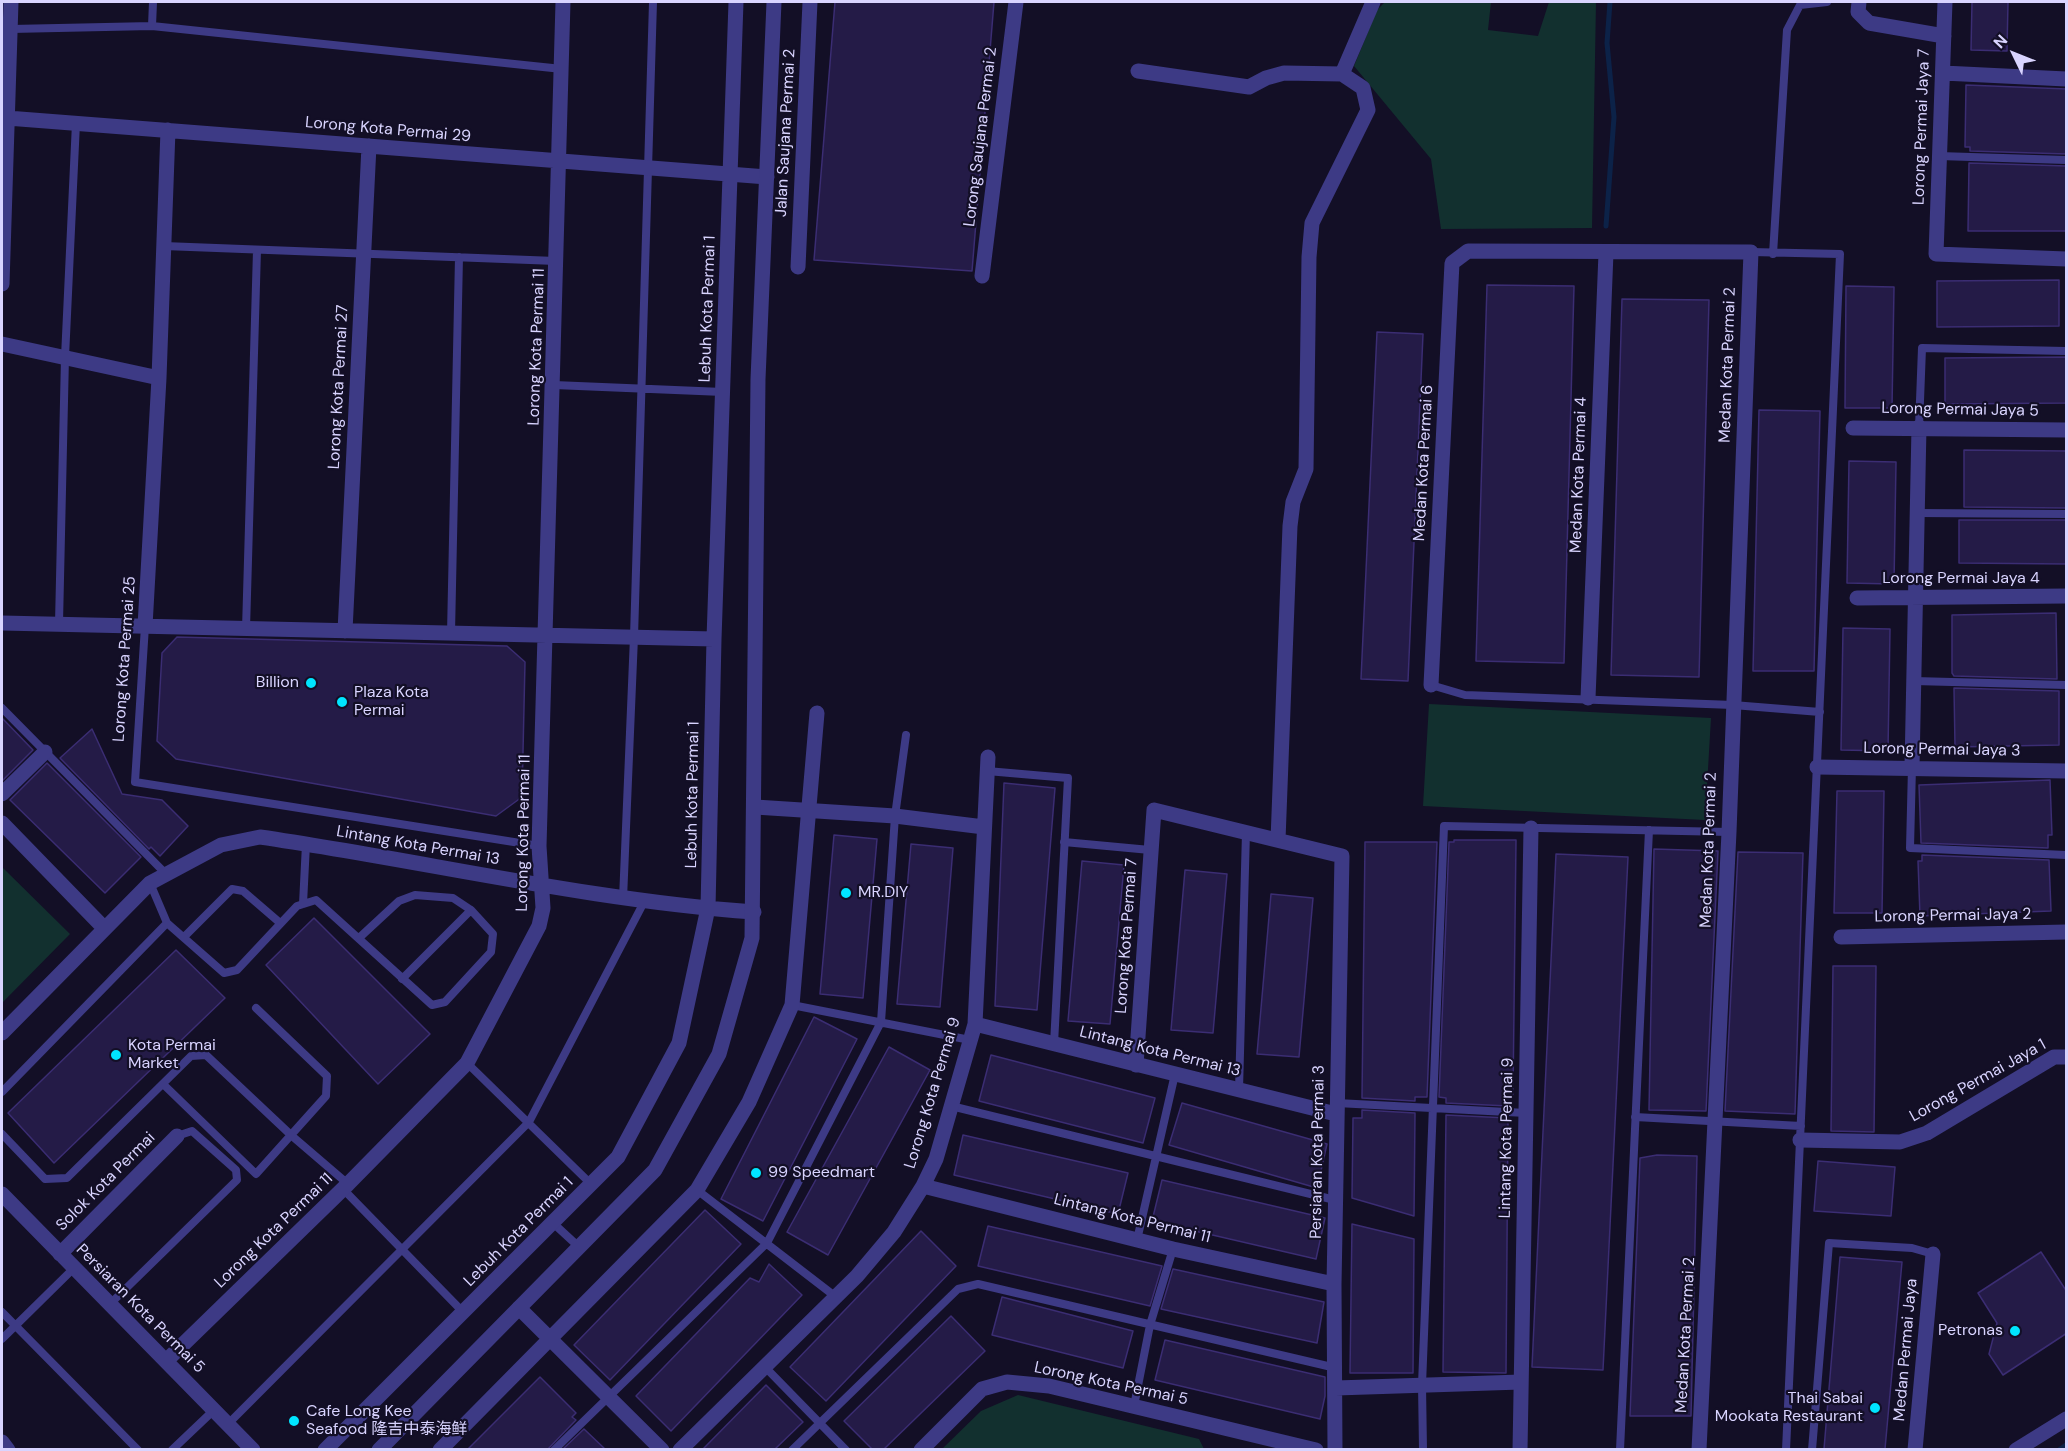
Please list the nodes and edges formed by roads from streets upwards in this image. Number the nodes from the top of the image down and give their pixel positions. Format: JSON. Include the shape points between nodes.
{"nodes":[{"id":1,"x":11,"y":2,"type":"edge"},
{"id":2,"x":563,"y":2,"type":"edge"},
{"id":3,"x":736,"y":2,"type":"edge"},
{"id":4,"x":774,"y":2,"type":"edge"},
{"id":5,"x":810,"y":2,"type":"edge"},
{"id":6,"x":1016,"y":2,"type":"edge"},
{"id":7,"x":1373,"y":2,"type":"edge"},
{"id":8,"x":1859,"y":2,"type":"edge"},
{"id":9,"x":1945,"y":2,"type":"edge"},
{"id":10,"x":1944,"y":36,"type":"junction"},
{"id":11,"x":1138,"y":71,"type":"dead end"},
{"id":12,"x":1943,"y":73,"type":"junction"},
{"id":13,"x":1342,"y":74,"type":"junction"},
{"id":14,"x":2067,"y":79,"type":"edge"},
{"id":15,"x":7,"y":118,"type":"junction"},
{"id":16,"x":168,"y":130,"type":"junction"},
{"id":17,"x":369,"y":146,"type":"junction"},
{"id":18,"x":560,"y":162,"type":"junction"},
{"id":19,"x":731,"y":174,"type":"junction"},
{"id":20,"x":767,"y":177,"type":"junction"},
{"id":21,"x":1606,"y":253,"type":"junction"},
{"id":22,"x":2067,"y":259,"type":"edge"},
{"id":23,"x":798,"y":267,"type":"dead end"},
{"id":24,"x":982,"y":276,"type":"dead end"},
{"id":25,"x":2,"y":284,"type":"edge"},
{"id":26,"x":2,"y":344,"type":"edge"},
{"id":27,"x":159,"y":378,"type":"junction"},
{"id":28,"x":1919,"y":427,"type":"junction"},
{"id":29,"x":1853,"y":428,"type":"dead end"},
{"id":30,"x":2067,"y":430,"type":"edge"},
{"id":31,"x":2067,"y":596,"type":"edge"},
{"id":32,"x":1916,"y":597,"type":"junction"},
{"id":33,"x":1857,"y":598,"type":"dead end"},
{"id":34,"x":2,"y":623,"type":"edge"},
{"id":35,"x":145,"y":626,"type":"junction"},
{"id":36,"x":345,"y":631,"type":"junction"},
{"id":37,"x":547,"y":635,"type":"junction"},
{"id":38,"x":714,"y":639,"type":"junction"},
{"id":39,"x":1431,"y":685,"type":"road end"},
{"id":40,"x":1588,"y":698,"type":"road end"},
{"id":41,"x":817,"y":713,"type":"dead end"},
{"id":42,"x":45,"y":752,"type":"road end"},
{"id":43,"x":987,"y":764,"type":"road end"},
{"id":44,"x":1817,"y":767,"type":"road end"},
{"id":45,"x":1912,"y":767,"type":"junction"},
{"id":46,"x":2067,"y":771,"type":"edge"},
{"id":47,"x":2,"y":794,"type":"edge"},
{"id":48,"x":755,"y":807,"type":"junction"},
{"id":49,"x":807,"y":811,"type":"junction"},
{"id":50,"x":2,"y":823,"type":"edge"},
{"id":51,"x":984,"y":827,"type":"junction"},
{"id":52,"x":1531,"y":828,"type":"road end"},
{"id":53,"x":1278,"y":840,"type":"junction"},
{"id":54,"x":543,"y":887,"type":"junction"},
{"id":55,"x":708,"y":909,"type":"junction"},
{"id":56,"x":754,"y":912,"type":"junction"},
{"id":57,"x":104,"y":928,"type":"junction"},
{"id":58,"x":2067,"y":932,"type":"edge"},
{"id":59,"x":1840,"y":937,"type":"dead end"},
{"id":60,"x":975,"y":1024,"type":"junction"},
{"id":61,"x":2,"y":1032,"type":"edge"},
{"id":62,"x":2067,"y":1057,"type":"edge"},
{"id":63,"x":1136,"y":1065,"type":"junction"},
{"id":64,"x":1336,"y":1109,"type":"junction"},
{"id":65,"x":1801,"y":1133,"type":"road end"},
{"id":66,"x":177,"y":1136,"type":"road end"},
{"id":67,"x":923,"y":1186,"type":"junction"},
{"id":68,"x":2,"y":1194,"type":"edge"},
{"id":69,"x":60,"y":1254,"type":"junction"},
{"id":70,"x":1933,"y":1254,"type":"road end"},
{"id":71,"x":1334,"y":1284,"type":"junction"},
{"id":72,"x":519,"y":1308,"type":"junction"},
{"id":73,"x":550,"y":1340,"type":"junction"},
{"id":74,"x":166,"y":1361,"type":"junction"},
{"id":75,"x":1521,"y":1382,"type":"junction"},
{"id":76,"x":1336,"y":1388,"type":"junction"},
{"id":77,"x":2067,"y":1419,"type":"edge"},
{"id":78,"x":2,"y":1442,"type":"edge"},
{"id":79,"x":8,"y":1449,"type":"edge"},
{"id":80,"x":253,"y":1449,"type":"edge"},
{"id":81,"x":325,"y":1449,"type":"edge"},
{"id":82,"x":379,"y":1449,"type":"edge"},
{"id":83,"x":440,"y":1449,"type":"edge"},
{"id":84,"x":662,"y":1449,"type":"edge"},
{"id":85,"x":680,"y":1449,"type":"edge"},
{"id":86,"x":921,"y":1449,"type":"edge"},
{"id":87,"x":1316,"y":1449,"type":"edge"},
{"id":88,"x":1335,"y":1449,"type":"edge"},
{"id":89,"x":1520,"y":1449,"type":"edge"},
{"id":90,"x":1699,"y":1449,"type":"edge"},
{"id":91,"x":1915,"y":1449,"type":"edge"},
{"id":92,"x":2016,"y":1449,"type":"edge"}],
"edges":[{"from":1,"to":15,"type":"street"},
{"from":2,"to":18,"type":"street","name":"Lorong Kota Permai 11"},
{"from":3,"to":19,"type":"street","name":"Lebuh Kota Permai 1"},
{"from":4,"to":20,"type":"street"},
{"from":5,"to":23,"type":"street","name":"Jalan Saujana Permai 2"},
{"from":6,"to":24,"type":"street","name":"Lorong Saujana Permai 2"},
{"from":7,"to":13,"type":"street"},
{"from":8,"to":10,"type":"street","via":[[1858,12],[1869,23]]},
{"from":9,"to":10,"type":"street","name":"Lorong Permai Jaya 7"},
{"from":10,"to":12,"type":"street","name":"Lorong Permai Jaya 7"},
{"from":11,"to":13,"type":"street","via":[[1249,87],[1284,73]]},
{"from":12,"to":14,"type":"street"},
{"from":12,"to":22,"type":"street","name":"Lorong Permai Jaya 7","via":[[1936,254]]},
{"from":13,"to":53,"type":"street","via":[[1363,88],[1368,110],[1312,223],[1306,469],[1293,502],[1290,526]]},
{"from":15,"to":16,"type":"street","name":"Lorong Kota Permai 29"},
{"from":15,"to":25,"type":"street"},
{"from":16,"to":17,"type":"street","name":"Lorong Kota Permai 29"},
{"from":16,"to":27,"type":"street","name":"Lorong Kota Permai 25"},
{"from":17,"to":18,"type":"street","name":"Lorong Kota Permai 29"},
{"from":17,"to":36,"type":"street","name":"Lorong Kota Permai 27"},
{"from":18,"to":19,"type":"street","name":"Lorong Kota Permai 29"},
{"from":18,"to":37,"type":"street","name":"Lorong Kota Permai 11"},
{"from":19,"to":20,"type":"street","name":"Lorong Kota Permai 29"},
{"from":19,"to":38,"type":"street","name":"Lebuh Kota Permai 1"},
{"from":20,"to":48,"type":"street","via":[[758,379]]},
{"from":21,"to":39,"type":"street","name":"Medan Kota Permai 6","via":[[1468,251],[1452,263]]},
{"from":21,"to":40,"type":"street","name":"Medan Kota Permai 4"},
{"from":21,"to":90,"type":"street","name":"Medan Kota Permai 2","via":[[1751,252],[1729,832]]},
{"from":26,"to":27,"type":"street"},
{"from":27,"to":35,"type":"street","name":"Lorong Kota Permai 25"},
{"from":28,"to":29,"type":"street","name":"Lorong Permai Jaya 5"},
{"from":28,"to":30,"type":"street","name":"Lorong Permai Jaya 5"},
{"from":28,"to":32,"type":"street"},
{"from":31,"to":32,"type":"street","name":"Lorong Permai Jaya 4"},
{"from":32,"to":33,"type":"street","name":"Lorong Permai Jaya 4"},
{"from":32,"to":45,"type":"street"},
{"from":34,"to":35,"type":"street"},
{"from":35,"to":36,"type":"street"},
{"from":36,"to":37,"type":"street"},
{"from":37,"to":38,"type":"street"},
{"from":37,"to":54,"type":"street","name":"Lorong Kota Permai 11","via":[[539,846]]},
{"from":38,"to":55,"type":"street","name":"Lebuh Kota Permai 1"},
{"from":41,"to":49,"type":"street"},
{"from":42,"to":47,"type":"street"},
{"from":43,"to":51,"type":"street","name":"Lorong Kota Permai 9"},
{"from":44,"to":45,"type":"street","name":"Lorong Permai Jaya 3"},
{"from":45,"to":46,"type":"street","name":"Lorong Permai Jaya 3"},
{"from":48,"to":49,"type":"street"},
{"from":48,"to":56,"type":"street"},
{"from":49,"to":51,"type":"street"},
{"from":49,"to":73,"type":"street","via":[[792,1005],[749,1102],[697,1190]]},
{"from":50,"to":57,"type":"street"},
{"from":51,"to":60,"type":"street","name":"Lorong Kota Permai 9"},
{"from":52,"to":75,"type":"street","name":"Lintang Kota Permai 9"},
{"from":53,"to":63,"type":"street","name":"Lorong Kota Permai 7","via":[[1154,810]]},
{"from":53,"to":64,"type":"street","name":"Persiaran Kota Permai 3","via":[[1342,856]]},
{"from":54,"to":55,"type":"street","name":"Lintang Kota Permai 13"},
{"from":54,"to":57,"type":"street","name":"Lintang Kota Permai 13","via":[[260,837],[220,845],[165,873],[150,882]]},
{"from":54,"to":74,"type":"street","name":"Lorong Kota Permai 11","via":[[539,926],[468,1063]]},
{"from":55,"to":56,"type":"street","name":"Lintang Kota Permai 13"},
{"from":55,"to":81,"type":"street","name":"Lebuh Kota Permai 1","via":[[680,1044],[618,1157]]},
{"from":56,"to":72,"type":"street","via":[[752,938],[719,1054],[655,1170]]},
{"from":57,"to":61,"type":"street","name":"Lintang Kota Permai 13"},
{"from":58,"to":59,"type":"street","name":"Lorong Permai Jaya 2"},
{"from":60,"to":63,"type":"street","name":"Lintang Kota Permai 13"},
{"from":60,"to":67,"type":"street","name":"Lorong Kota Permai 9","via":[[936,1159]]},
{"from":62,"to":65,"type":"street","name":"Lorong Permai Jaya 1","via":[[2054,1058],[1927,1133],[1900,1142]]},
{"from":63,"to":64,"type":"street","name":"Lintang Kota Permai 13"},
{"from":64,"to":71,"type":"street","name":"Persiaran Kota Permai 3"},
{"from":66,"to":69,"type":"street","name":"Solok Kota Permai"},
{"from":67,"to":71,"type":"street","name":"Lintang Kota Permai 11","via":[[1173,1249]]},
{"from":67,"to":85,"type":"street","name":"Lorong Kota Permai 9","via":[[894,1232],[836,1297]]},
{"from":68,"to":69,"type":"street","name":"Persiaran Kota Permai 5"},
{"from":69,"to":74,"type":"street","name":"Persiaran Kota Permai 5"},
{"from":70,"to":91,"type":"street","name":"Medan Permai Jaya"},
{"from":71,"to":76,"type":"street","name":"Persiaran Kota Permai 3"},
{"from":72,"to":73,"type":"street"},
{"from":72,"to":82,"type":"street"},
{"from":73,"to":83,"type":"street"},
{"from":73,"to":84,"type":"street"},
{"from":74,"to":80,"type":"street","name":"Persiaran Kota Permai 5"},
{"from":75,"to":76,"type":"street"},
{"from":75,"to":89,"type":"street","name":"Lintang Kota Permai 9"},
{"from":76,"to":88,"type":"street","name":"Persiaran Kota Permai 3"},
{"from":77,"to":92,"type":"street"},
{"from":78,"to":79,"type":"street"},
{"from":86,"to":87,"type":"street","name":"Lorong Kota Permai 5","via":[[982,1389],[1007,1382],[1050,1386]]}]}
